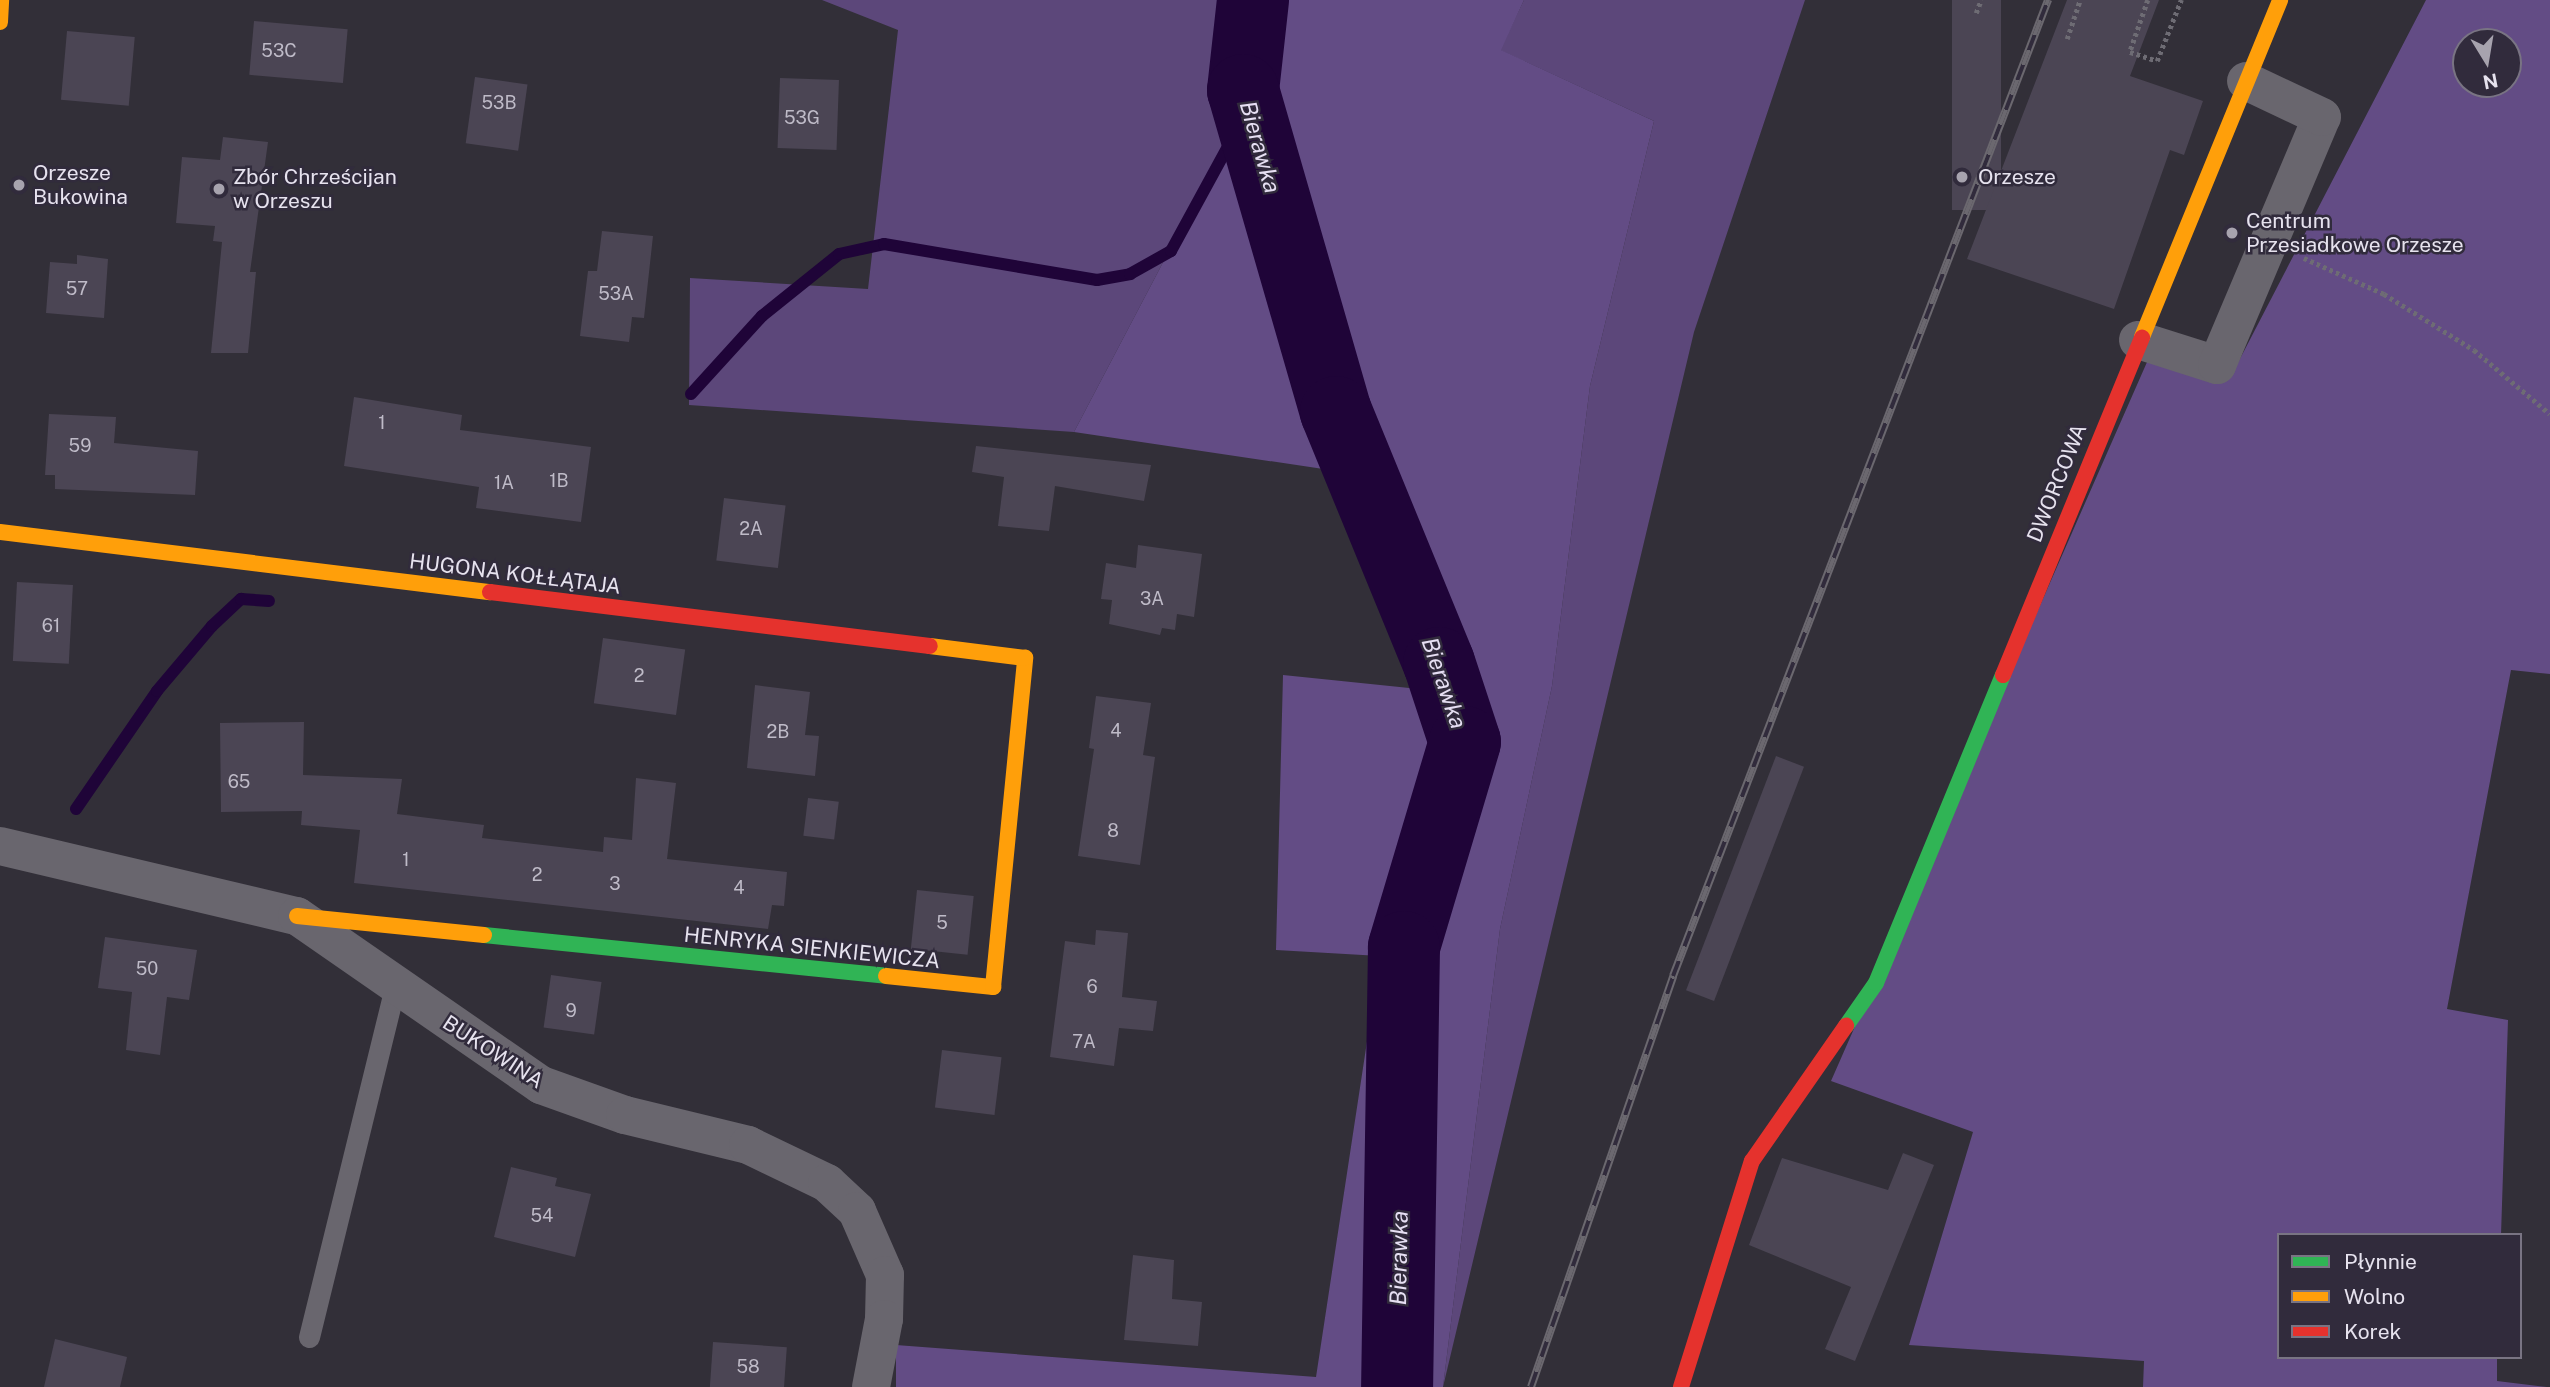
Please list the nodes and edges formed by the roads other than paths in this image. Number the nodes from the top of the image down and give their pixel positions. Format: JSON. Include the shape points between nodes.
{"nodes":[{"id":1,"x":1,"y":0,"type":"edge"},
{"id":2,"x":2280,"y":0,"type":"edge"},
{"id":3,"x":0,"y":22,"type":"edge"},
{"id":4,"x":2246,"y":81,"type":"junction"},
{"id":5,"x":2138,"y":340,"type":"junction"},
{"id":6,"x":0,"y":532,"type":"edge"},
{"id":7,"x":1025,"y":657,"type":"joint"},
{"id":8,"x":0,"y":846,"type":"edge"},
{"id":9,"x":298,"y":916,"type":"junction"},
{"id":10,"x":395,"y":986,"type":"junction"},
{"id":11,"x":309,"y":1337,"type":"dead end"},
{"id":12,"x":871,"y":1387,"type":"edge"},
{"id":13,"x":1681,"y":1387,"type":"edge"}],
"edges":[{"from":1,"to":3,"type":"street"},
{"from":2,"to":4,"type":"street","name":"DWORCOWA"},
{"from":4,"to":5,"type":"street","name":"DWORCOWA"},
{"from":4,"to":5,"type":"street","via":[[2322,117],[2217,365]]},
{"from":5,"to":13,"type":"street","name":"DWORCOWA","via":[[1876,983],[1752,1161]]},
{"from":6,"to":7,"type":"street","name":"HUGONA KOŁŁĄTAJA"},
{"from":7,"to":9,"type":"street","name":"HENRYKA SIENKIEWICZA","via":[[993,987]]},
{"from":8,"to":9,"type":"street","name":"BUKOWINA"},
{"from":9,"to":10,"type":"street","name":"BUKOWINA"},
{"from":10,"to":11,"type":"lane"},
{"from":10,"to":12,"type":"street","name":"BUKOWINA","via":[[541,1084],[625,1115],[748,1145],[827,1183],[857,1211],[885,1275],[884,1319]]}]}
